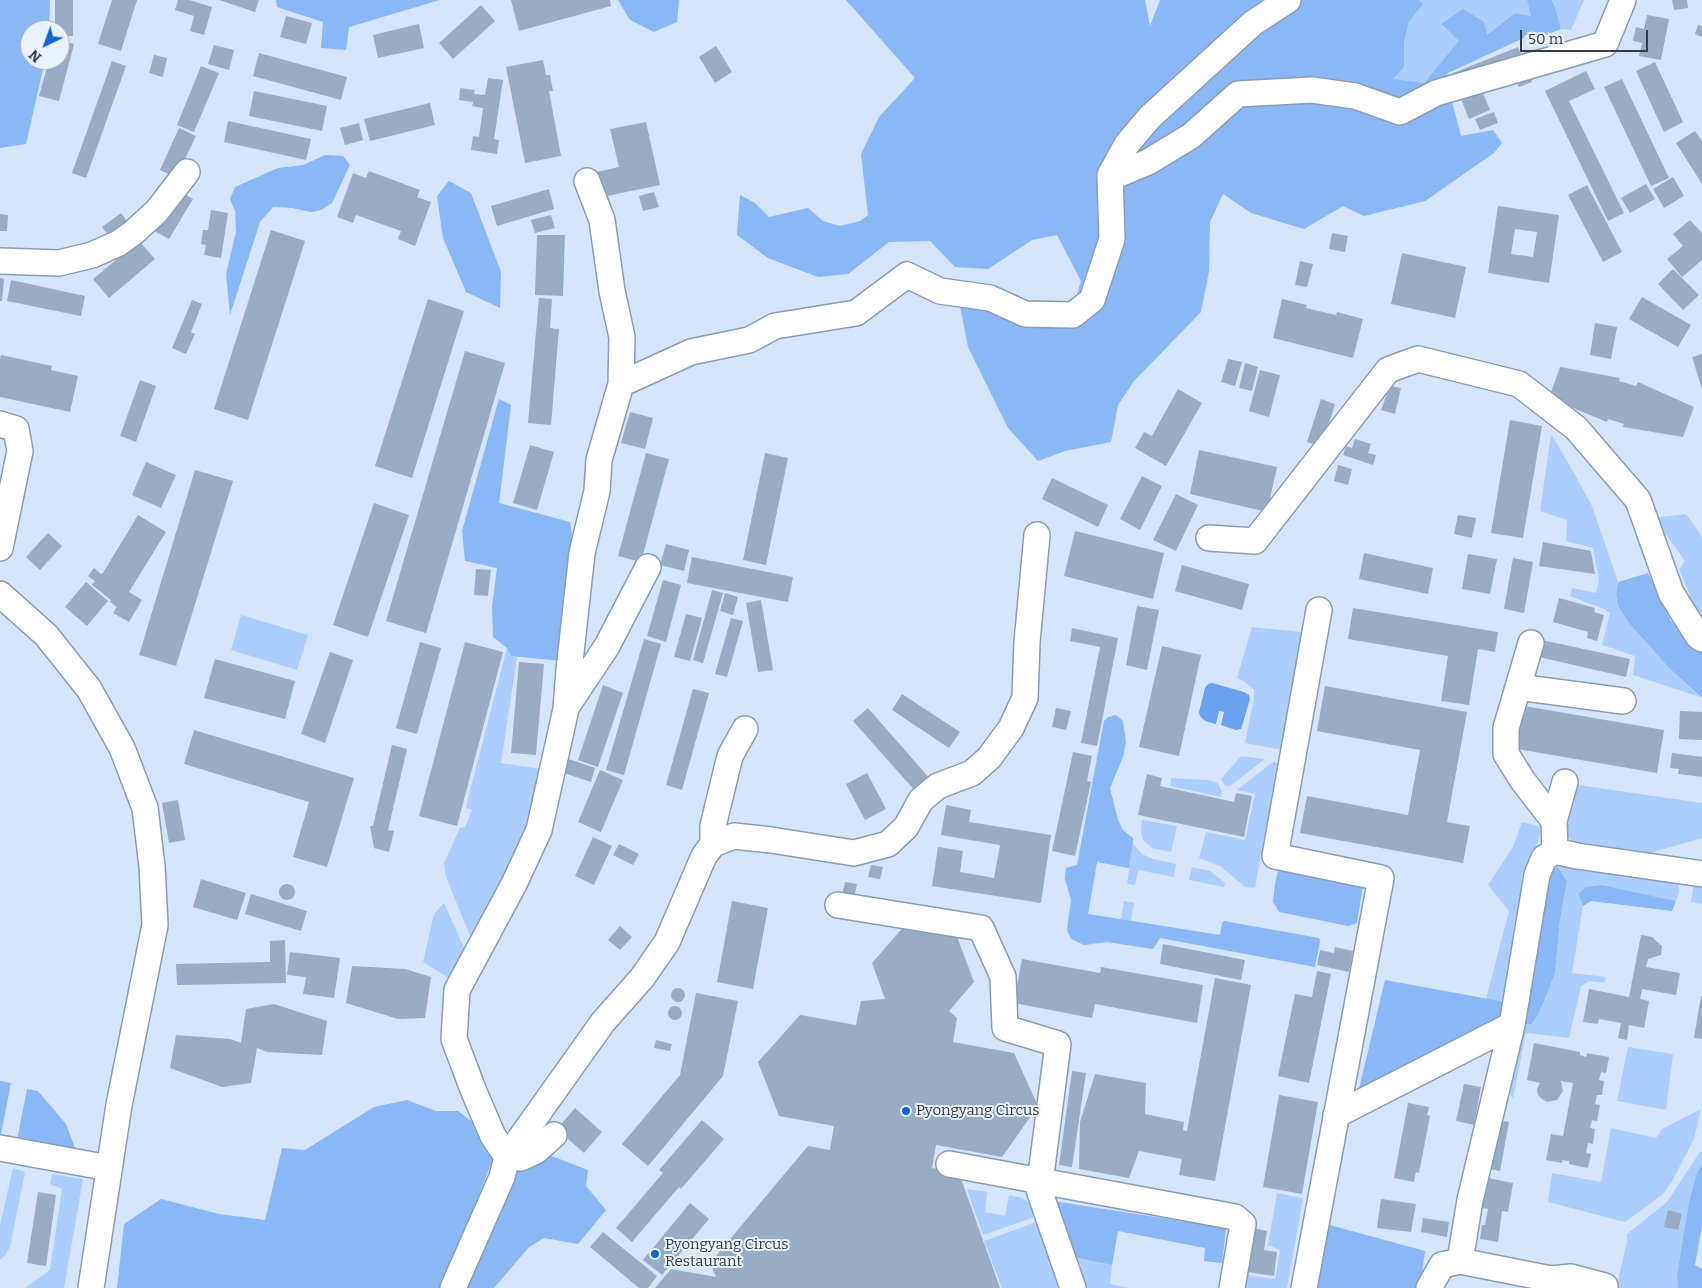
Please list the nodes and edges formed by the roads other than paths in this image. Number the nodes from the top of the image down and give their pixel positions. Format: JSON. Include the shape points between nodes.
{"nodes":[{"id":1,"x":1288,"y":0,"type":"edge"},
{"id":2,"x":1623,"y":0,"type":"edge"},
{"id":3,"x":187,"y":172,"type":"dead end"},
{"id":4,"x":1110,"y":178,"type":"junction"},
{"id":5,"x":587,"y":181,"type":"dead end"},
{"id":6,"x":0,"y":261,"type":"edge"},
{"id":7,"x":621,"y":384,"type":"junction"},
{"id":8,"x":0,"y":424,"type":"edge"},
{"id":9,"x":1037,"y":535,"type":"dead end"},
{"id":10,"x":1209,"y":538,"type":"dead end"},
{"id":11,"x":0,"y":548,"type":"edge"},
{"id":12,"x":648,"y":567,"type":"dead end"},
{"id":13,"x":0,"y":594,"type":"edge"},
{"id":14,"x":1319,"y":610,"type":"dead end"},
{"id":15,"x":1702,"y":639,"type":"edge"},
{"id":16,"x":1531,"y":643,"type":"dead end"},
{"id":17,"x":1518,"y":687,"type":"junction"},
{"id":18,"x":1623,"y":701,"type":"dead end"},
{"id":19,"x":566,"y":708,"type":"junction"},
{"id":20,"x":745,"y":729,"type":"dead end"},
{"id":21,"x":1565,"y":782,"type":"dead end"},
{"id":22,"x":1554,"y":821,"type":"junction"},
{"id":23,"x":713,"y":844,"type":"junction"},
{"id":24,"x":1556,"y":851,"type":"junction"},
{"id":25,"x":1702,"y":874,"type":"edge"},
{"id":26,"x":838,"y":905,"type":"dead end"},
{"id":27,"x":1512,"y":1024,"type":"junction"},
{"id":28,"x":1336,"y":1115,"type":"junction"},
{"id":29,"x":554,"y":1135,"type":"dead end"},
{"id":30,"x":0,"y":1148,"type":"edge"},
{"id":31,"x":507,"y":1157,"type":"junction"},
{"id":32,"x":949,"y":1164,"type":"dead end"},
{"id":33,"x":109,"y":1168,"type":"junction"},
{"id":34,"x":1040,"y":1180,"type":"junction"},
{"id":35,"x":1460,"y":1261,"type":"junction"},
{"id":36,"x":1552,"y":1283,"type":"edge"},
{"id":37,"x":1605,"y":1286,"type":"dead end"},
{"id":38,"x":91,"y":1288,"type":"edge"},
{"id":39,"x":453,"y":1288,"type":"edge"},
{"id":40,"x":1073,"y":1288,"type":"edge"},
{"id":41,"x":1232,"y":1288,"type":"edge"},
{"id":42,"x":1304,"y":1288,"type":"edge"},
{"id":43,"x":1429,"y":1288,"type":"edge"}],
"edges":[{"from":1,"to":4,"type":"street","via":[[1253,23],[1150,117],[1127,144]]},
{"from":2,"to":4,"type":"street","via":[[1605,44],[1436,93],[1400,112],[1355,96],[1312,90],[1238,94],[1191,136],[1148,162]]},
{"from":3,"to":6,"type":"street","via":[[157,211],[119,243],[92,255],[59,263]]},
{"from":4,"to":7,"type":"street","via":[[1112,239],[1092,300],[1073,315],[1024,314],[990,298],[940,291],[907,275],[856,313],[775,326],[749,340],[691,352]]},
{"from":5,"to":7,"type":"street","via":[[602,220],[622,338]]},
{"from":7,"to":19,"type":"street","via":[[599,460],[597,491],[582,553]]},
{"from":8,"to":11,"type":"street","via":[[16,429],[20,451]]},
{"from":9,"to":23,"type":"street","via":[[1025,698],[1011,728],[989,758],[972,772],[938,786],[921,800],[906,826],[888,844],[854,854],[734,836]]},
{"from":10,"to":15,"type":"street","via":[[1254,542],[1388,370],[1418,359],[1519,384],[1576,428],[1638,500],[1672,593]]},
{"from":12,"to":19,"type":"street","via":[[607,646]]},
{"from":13,"to":33,"type":"street","via":[[46,635],[89,689],[122,748],[145,808],[155,925]]},
{"from":14,"to":28,"type":"street","via":[[1274,856],[1380,878]]},
{"from":16,"to":17,"type":"street"},
{"from":17,"to":18,"type":"street"},
{"from":17,"to":22,"type":"street","via":[[1506,728],[1506,754]]},
{"from":19,"to":31,"type":"street","via":[[539,830],[458,990],[454,1039],[493,1136]]},
{"from":20,"to":23,"type":"street","via":[[730,756],[713,826]]},
{"from":21,"to":22,"type":"street"},
{"from":22,"to":24,"type":"street"},
{"from":23,"to":31,"type":"street","via":[[704,856],[667,942],[642,978],[603,1022]]},
{"from":24,"to":25,"type":"street"},
{"from":24,"to":27,"type":"street","via":[[1544,858],[1537,875]]},
{"from":26,"to":34,"type":"street","via":[[981,928],[1003,977],[1006,1028],[1058,1044]]},
{"from":27,"to":28,"type":"street"},
{"from":27,"to":35,"type":"street","via":[[1470,1200]]},
{"from":28,"to":42,"type":"street"},
{"from":29,"to":31,"type":"street","via":[[536,1151],[521,1158]]},
{"from":30,"to":33,"type":"street"},
{"from":31,"to":39,"type":"street","via":[[502,1177]]},
{"from":32,"to":34,"type":"street"},
{"from":33,"to":38,"type":"street"},
{"from":34,"to":40,"type":"street","via":[[1039,1190]]},
{"from":34,"to":41,"type":"street","via":[[1236,1217],[1243,1224]]},
{"from":35,"to":36,"type":"street"},
{"from":35,"to":43,"type":"street","via":[[1442,1265]]},
{"from":36,"to":37,"type":"street","via":[[1571,1277]]}]}
